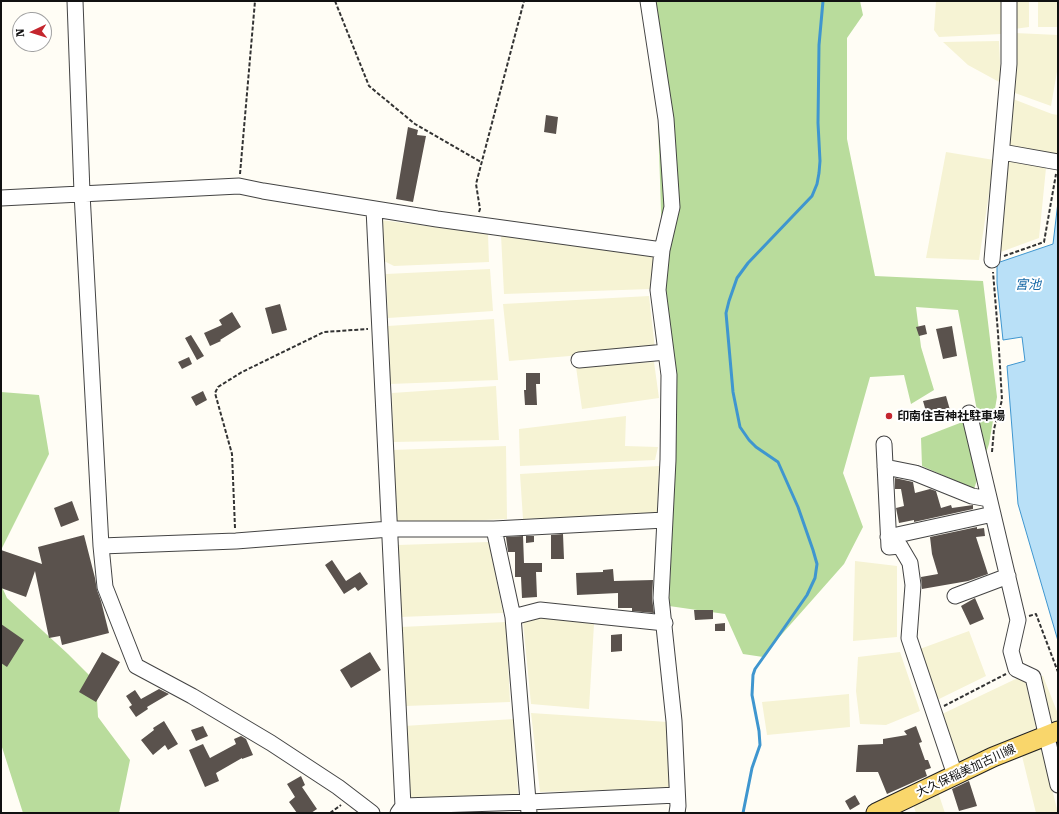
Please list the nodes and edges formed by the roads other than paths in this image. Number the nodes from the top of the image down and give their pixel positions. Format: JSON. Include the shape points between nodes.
{"nodes":[{"id":1,"x":75,"y":1,"type":"edge"},
{"id":2,"x":648,"y":1,"type":"edge"},
{"id":3,"x":1009,"y":1,"type":"edge"},
{"id":4,"x":1002,"y":152,"type":"junction"},
{"id":5,"x":1058,"y":162,"type":"edge"},
{"id":6,"x":82,"y":193,"type":"junction"},
{"id":7,"x":1,"y":198,"type":"edge"},
{"id":8,"x":374,"y":209,"type":"junction"},
{"id":9,"x":662,"y":250,"type":"junction"},
{"id":10,"x":992,"y":260,"type":"road end"},
{"id":11,"x":666,"y":352,"type":"junction"},
{"id":12,"x":579,"y":360,"type":"dead end"},
{"id":13,"x":968,"y":413,"type":"dead end"},
{"id":14,"x":884,"y":444,"type":"dead end"},
{"id":15,"x":885,"y":467,"type":"junction"},
{"id":16,"x":989,"y":499,"type":"junction"},
{"id":17,"x":993,"y":514,"type":"junction"},
{"id":18,"x":665,"y":520,"type":"junction"},
{"id":19,"x":390,"y":529,"type":"junction"},
{"id":20,"x":494,"y":529,"type":"junction"},
{"id":21,"x":888,"y":537,"type":"junction"},
{"id":22,"x":101,"y":546,"type":"junction"},
{"id":23,"x":1008,"y":576,"type":"junction"},
{"id":24,"x":955,"y":596,"type":"dead end"},
{"id":25,"x":513,"y":617,"type":"junction"},
{"id":26,"x":665,"y":622,"type":"junction"},
{"id":27,"x":1052,"y":733,"type":"edge"},
{"id":28,"x":955,"y":775,"type":"junction"},
{"id":29,"x":1058,"y":784,"type":"edge"},
{"id":30,"x":677,"y":795,"type":"junction"},
{"id":31,"x":529,"y":808,"type":"edge"},
{"id":32,"x":400,"y":810,"type":"edge"},
{"id":33,"x":372,"y":813,"type":"edge"},
{"id":34,"x":677,"y":813,"type":"edge"},
{"id":35,"x":876,"y":813,"type":"edge"}],
"edges":[{"from":1,"to":6,"type":"street"},
{"from":2,"to":9,"type":"street","via":[[666,119],[672,206]]},
{"from":3,"to":4,"type":"street","via":[[1010,64]]},
{"from":4,"to":5,"type":"street"},
{"from":4,"to":10,"type":"street"},
{"from":6,"to":7,"type":"street"},
{"from":6,"to":8,"type":"street","via":[[239,186]]},
{"from":6,"to":22,"type":"street"},
{"from":8,"to":9,"type":"street"},
{"from":8,"to":19,"type":"street"},
{"from":9,"to":11,"type":"street","via":[[658,290]]},
{"from":11,"to":12,"type":"street"},
{"from":11,"to":18,"type":"street","via":[[669,375]]},
{"from":13,"to":16,"type":"street"},
{"from":14,"to":15,"type":"street"},
{"from":15,"to":16,"type":"street","via":[[915,473],[972,496]]},
{"from":15,"to":21,"type":"street"},
{"from":16,"to":17,"type":"street"},
{"from":17,"to":21,"type":"street"},
{"from":17,"to":23,"type":"street"},
{"from":18,"to":20,"type":"street"},
{"from":18,"to":26,"type":"street","via":[[661,598]]},
{"from":19,"to":20,"type":"street"},
{"from":19,"to":22,"type":"street","via":[[236,541]]},
{"from":19,"to":32,"type":"street"},
{"from":20,"to":25,"type":"street"},
{"from":21,"to":28,"type":"street","via":[[889,547],[900,546],[910,563],[913,585],[908,638]]},
{"from":22,"to":33,"type":"street","via":[[105,587],[136,666],[271,743]]},
{"from":23,"to":24,"type":"street"},
{"from":23,"to":27,"type":"street","via":[[1018,620],[1011,651],[1016,669],[1033,677]]},
{"from":25,"to":26,"type":"street","via":[[540,610]]},
{"from":25,"to":31,"type":"street"},
{"from":26,"to":30,"type":"street","via":[[674,721]]},
{"from":27,"to":28,"type":"main road","name":"大久保稲美加古川線"},
{"from":27,"to":29,"type":"street"},
{"from":28,"to":35,"type":"main road","name":"大久保稲美加古川線"},
{"from":30,"to":31,"type":"street"},
{"from":30,"to":34,"type":"street"},
{"from":31,"to":32,"type":"street"}]}
